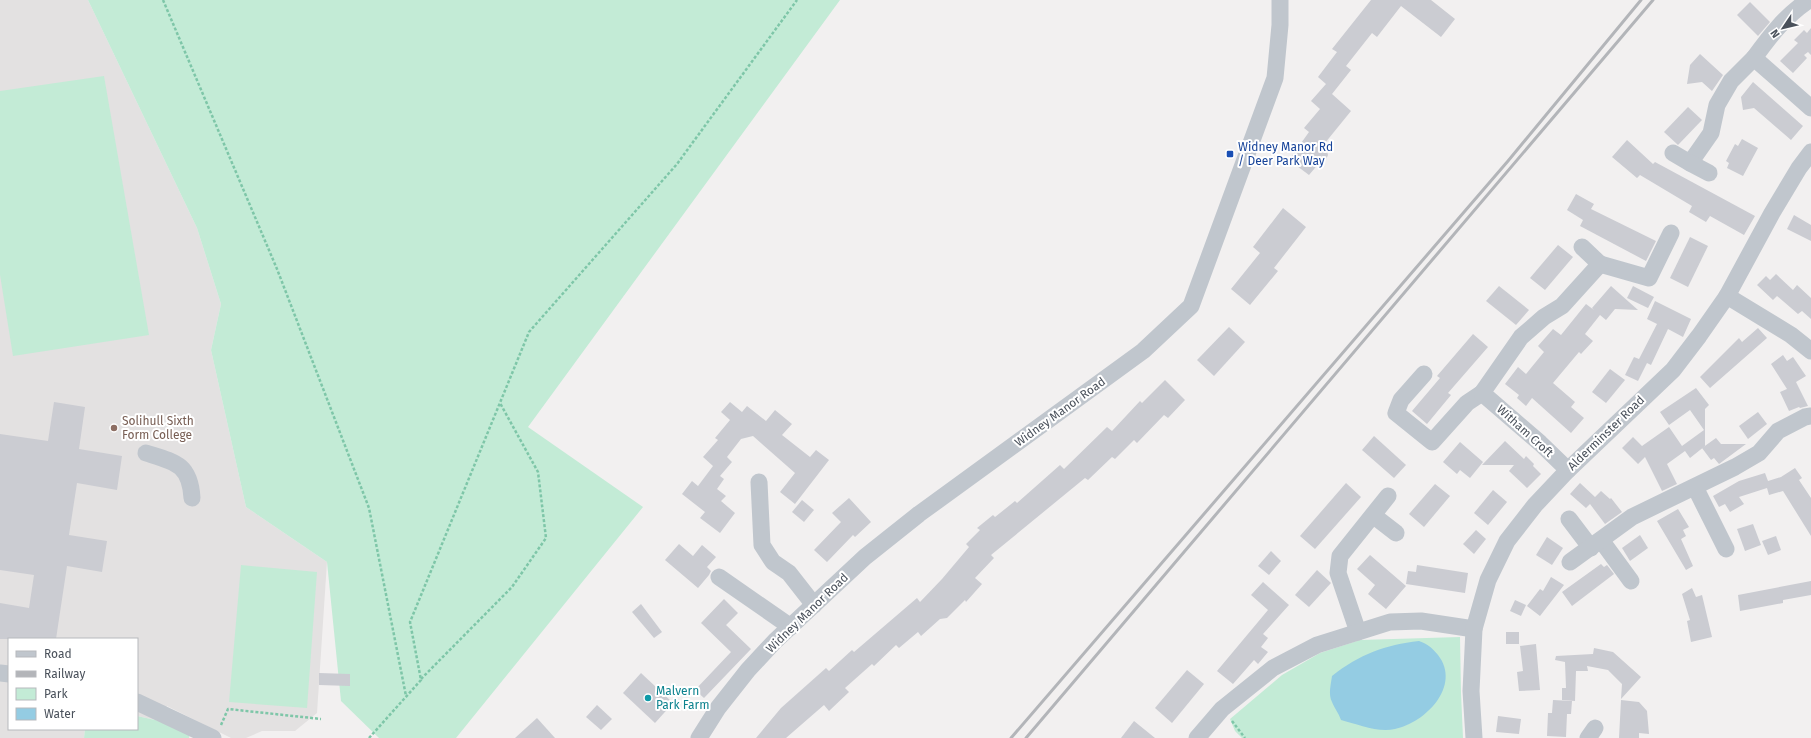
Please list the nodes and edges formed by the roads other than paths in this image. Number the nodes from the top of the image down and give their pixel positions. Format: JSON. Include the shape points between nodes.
{"nodes":[{"id":1,"x":1280,"y":0,"type":"edge"},
{"id":2,"x":1809,"y":0,"type":"edge"},
{"id":3,"x":1754,"y":58,"type":"junction"},
{"id":4,"x":1811,"y":108,"type":"edge"},
{"id":5,"x":1811,"y":152,"type":"edge"},
{"id":6,"x":1673,"y":153,"type":"dead end"},
{"id":7,"x":1690,"y":163,"type":"junction"},
{"id":8,"x":1710,"y":173,"type":"dead end"},
{"id":9,"x":1671,"y":233,"type":"dead end"},
{"id":10,"x":1582,"y":247,"type":"dead end"},
{"id":11,"x":1600,"y":264,"type":"junction"},
{"id":12,"x":1727,"y":296,"type":"junction"},
{"id":13,"x":1811,"y":351,"type":"edge"},
{"id":14,"x":1424,"y":374,"type":"dead end"},
{"id":15,"x":1482,"y":393,"type":"junction"},
{"id":16,"x":1811,"y":416,"type":"edge"},
{"id":17,"x":146,"y":453,"type":"dead end"},
{"id":18,"x":1568,"y":470,"type":"junction"},
{"id":19,"x":759,"y":482,"type":"dead end"},
{"id":20,"x":1695,"y":487,"type":"junction"},
{"id":21,"x":1388,"y":496,"type":"dead end"},
{"id":22,"x":192,"y":498,"type":"dead end"},
{"id":23,"x":1374,"y":516,"type":"junction"},
{"id":24,"x":1569,"y":519,"type":"dead end"},
{"id":25,"x":1396,"y":533,"type":"dead end"},
{"id":26,"x":1596,"y":544,"type":"junction"},
{"id":27,"x":1726,"y":550,"type":"dead end"},
{"id":28,"x":1570,"y":562,"type":"dead end"},
{"id":29,"x":720,"y":577,"type":"dead end"},
{"id":30,"x":1630,"y":581,"type":"dead end"},
{"id":31,"x":814,"y":605,"type":"junction"},
{"id":32,"x":791,"y":627,"type":"junction"},
{"id":33,"x":1474,"y":629,"type":"junction"},
{"id":34,"x":1358,"y":632,"type":"junction"},
{"id":35,"x":138,"y":702,"type":"edge"},
{"id":36,"x":216,"y":733,"type":"edge"},
{"id":37,"x":699,"y":738,"type":"edge"},
{"id":38,"x":1197,"y":738,"type":"edge"},
{"id":39,"x":1474,"y":738,"type":"edge"}],
"edges":[{"from":1,"to":31,"type":"street","name":"Widney Manor Road","via":[[1275,78],[1191,306],[1143,351],[919,514],[865,557]]},
{"from":2,"to":3,"type":"street","via":[[1796,8],[1773,32]]},
{"from":3,"to":4,"type":"street"},
{"from":3,"to":7,"type":"street","via":[[1731,81],[1717,105],[1711,133]]},
{"from":5,"to":12,"type":"street","name":"Alderminster Road","via":[[1772,213]]},
{"from":6,"to":7,"type":"street"},
{"from":7,"to":8,"type":"street"},
{"from":9,"to":11,"type":"street","via":[[1648,278]]},
{"from":10,"to":11,"type":"street"},
{"from":11,"to":15,"type":"street","via":[[1562,306],[1544,317],[1521,337]]},
{"from":12,"to":13,"type":"street","via":[[1791,334]]},
{"from":12,"to":18,"type":"street","name":"Alderminster Road","via":[[1673,370]]},
{"from":14,"to":15,"type":"street","via":[[1401,400],[1396,413],[1432,442],[1467,403]]},
{"from":15,"to":18,"type":"street","name":"Witham Croft"},
{"from":16,"to":20,"type":"street","via":[[1778,431],[1759,453]]},
{"from":17,"to":22,"type":"street","via":[[184,469],[191,484]]},
{"from":18,"to":33,"type":"street","name":"Alderminster Road","via":[[1535,505],[1507,541],[1488,580]]},
{"from":19,"to":31,"type":"street","via":[[762,545],[773,562],[789,573]]},
{"from":20,"to":26,"type":"street","via":[[1632,517]]},
{"from":20,"to":27,"type":"street"},
{"from":21,"to":23,"type":"street"},
{"from":23,"to":25,"type":"street"},
{"from":23,"to":34,"type":"street","via":[[1340,556],[1338,573]]},
{"from":24,"to":26,"type":"street"},
{"from":26,"to":28,"type":"street"},
{"from":26,"to":30,"type":"street"},
{"from":29,"to":32,"type":"street"},
{"from":31,"to":32,"type":"street","name":"Widney Manor Road"},
{"from":32,"to":37,"type":"street","name":"Widney Manor Road","via":[[748,670],[718,708]]},
{"from":33,"to":34,"type":"street","via":[[1421,621],[1390,622]]},
{"from":33,"to":39,"type":"street","name":"Alderminster Road","via":[[1471,691]]},
{"from":34,"to":38,"type":"street","via":[[1317,645],[1273,668],[1222,709]]},
{"from":35,"to":36,"type":"street"}]}
